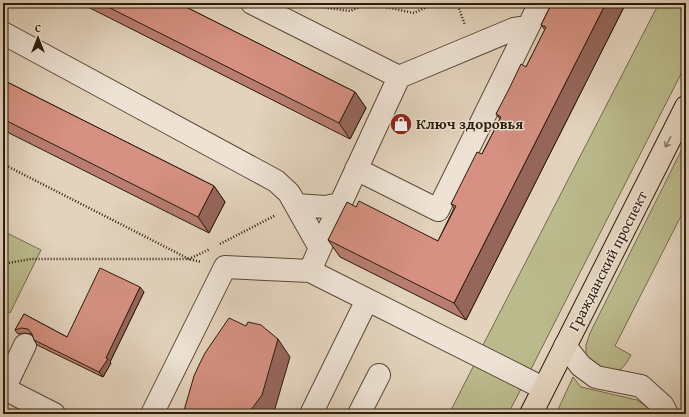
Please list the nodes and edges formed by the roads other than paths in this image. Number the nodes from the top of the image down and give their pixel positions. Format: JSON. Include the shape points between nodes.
{"nodes":[{"id":1,"x":252,"y":3,"type":"edge"},
{"id":2,"x":540,"y":3,"type":"edge"},
{"id":3,"x":528,"y":27,"type":"junction"},
{"id":4,"x":3,"y":33,"type":"edge"},
{"id":5,"x":399,"y":77,"type":"junction"},
{"id":6,"x":686,"y":107,"type":"edge"},
{"id":7,"x":356,"y":169,"type":"junction"},
{"id":8,"x":340,"y":204,"type":"junction"},
{"id":9,"x":296,"y":205,"type":"junction"},
{"id":10,"x":320,"y":248,"type":"junction"},
{"id":11,"x":310,"y":271,"type":"junction"},
{"id":12,"x":367,"y":300,"type":"junction"},
{"id":13,"x":25,"y":345,"type":"dead end"},
{"id":14,"x":565,"y":346,"type":"junction"},
{"id":15,"x":379,"y":375,"type":"dead end"},
{"id":16,"x":4,"y":388,"type":"edge"},
{"id":17,"x":543,"y":388,"type":"junction"},
{"id":18,"x":54,"y":414,"type":"edge"},
{"id":19,"x":152,"y":414,"type":"edge"},
{"id":20,"x":311,"y":414,"type":"edge"},
{"id":21,"x":359,"y":414,"type":"edge"},
{"id":22,"x":531,"y":414,"type":"edge"},
{"id":23,"x":667,"y":414,"type":"edge"}],
"edges":[{"from":1,"to":5,"type":"lane"},
{"from":2,"to":3,"type":"lane"},
{"from":3,"to":5,"type":"lane","via":[[514,29]]},
{"from":3,"to":7,"type":"lane","via":[[438,210]]},
{"from":4,"to":9,"type":"lane","via":[[276,181],[289,193]]},
{"from":5,"to":7,"type":"lane"},
{"from":6,"to":14,"type":"main road","name":"Гражданский проспект","one_way":true},
{"from":7,"to":8,"type":"lane"},
{"from":8,"to":9,"type":"lane","via":[[325,207]]},
{"from":8,"to":10,"type":"lane"},
{"from":9,"to":10,"type":"lane"},
{"from":10,"to":11,"type":"lane"},
{"from":11,"to":12,"type":"lane"},
{"from":11,"to":19,"type":"lane","via":[[225,267]]},
{"from":12,"to":17,"type":"lane"},
{"from":12,"to":20,"type":"lane"},
{"from":13,"to":16,"type":"lane"},
{"from":14,"to":17,"type":"main road","name":"Гражданский проспект"},
{"from":14,"to":23,"type":"lane","via":[[581,366],[596,377],[641,386]]},
{"from":15,"to":21,"type":"lane"},
{"from":16,"to":18,"type":"lane"},
{"from":17,"to":22,"type":"main road","name":"Гражданский проспект"}]}
